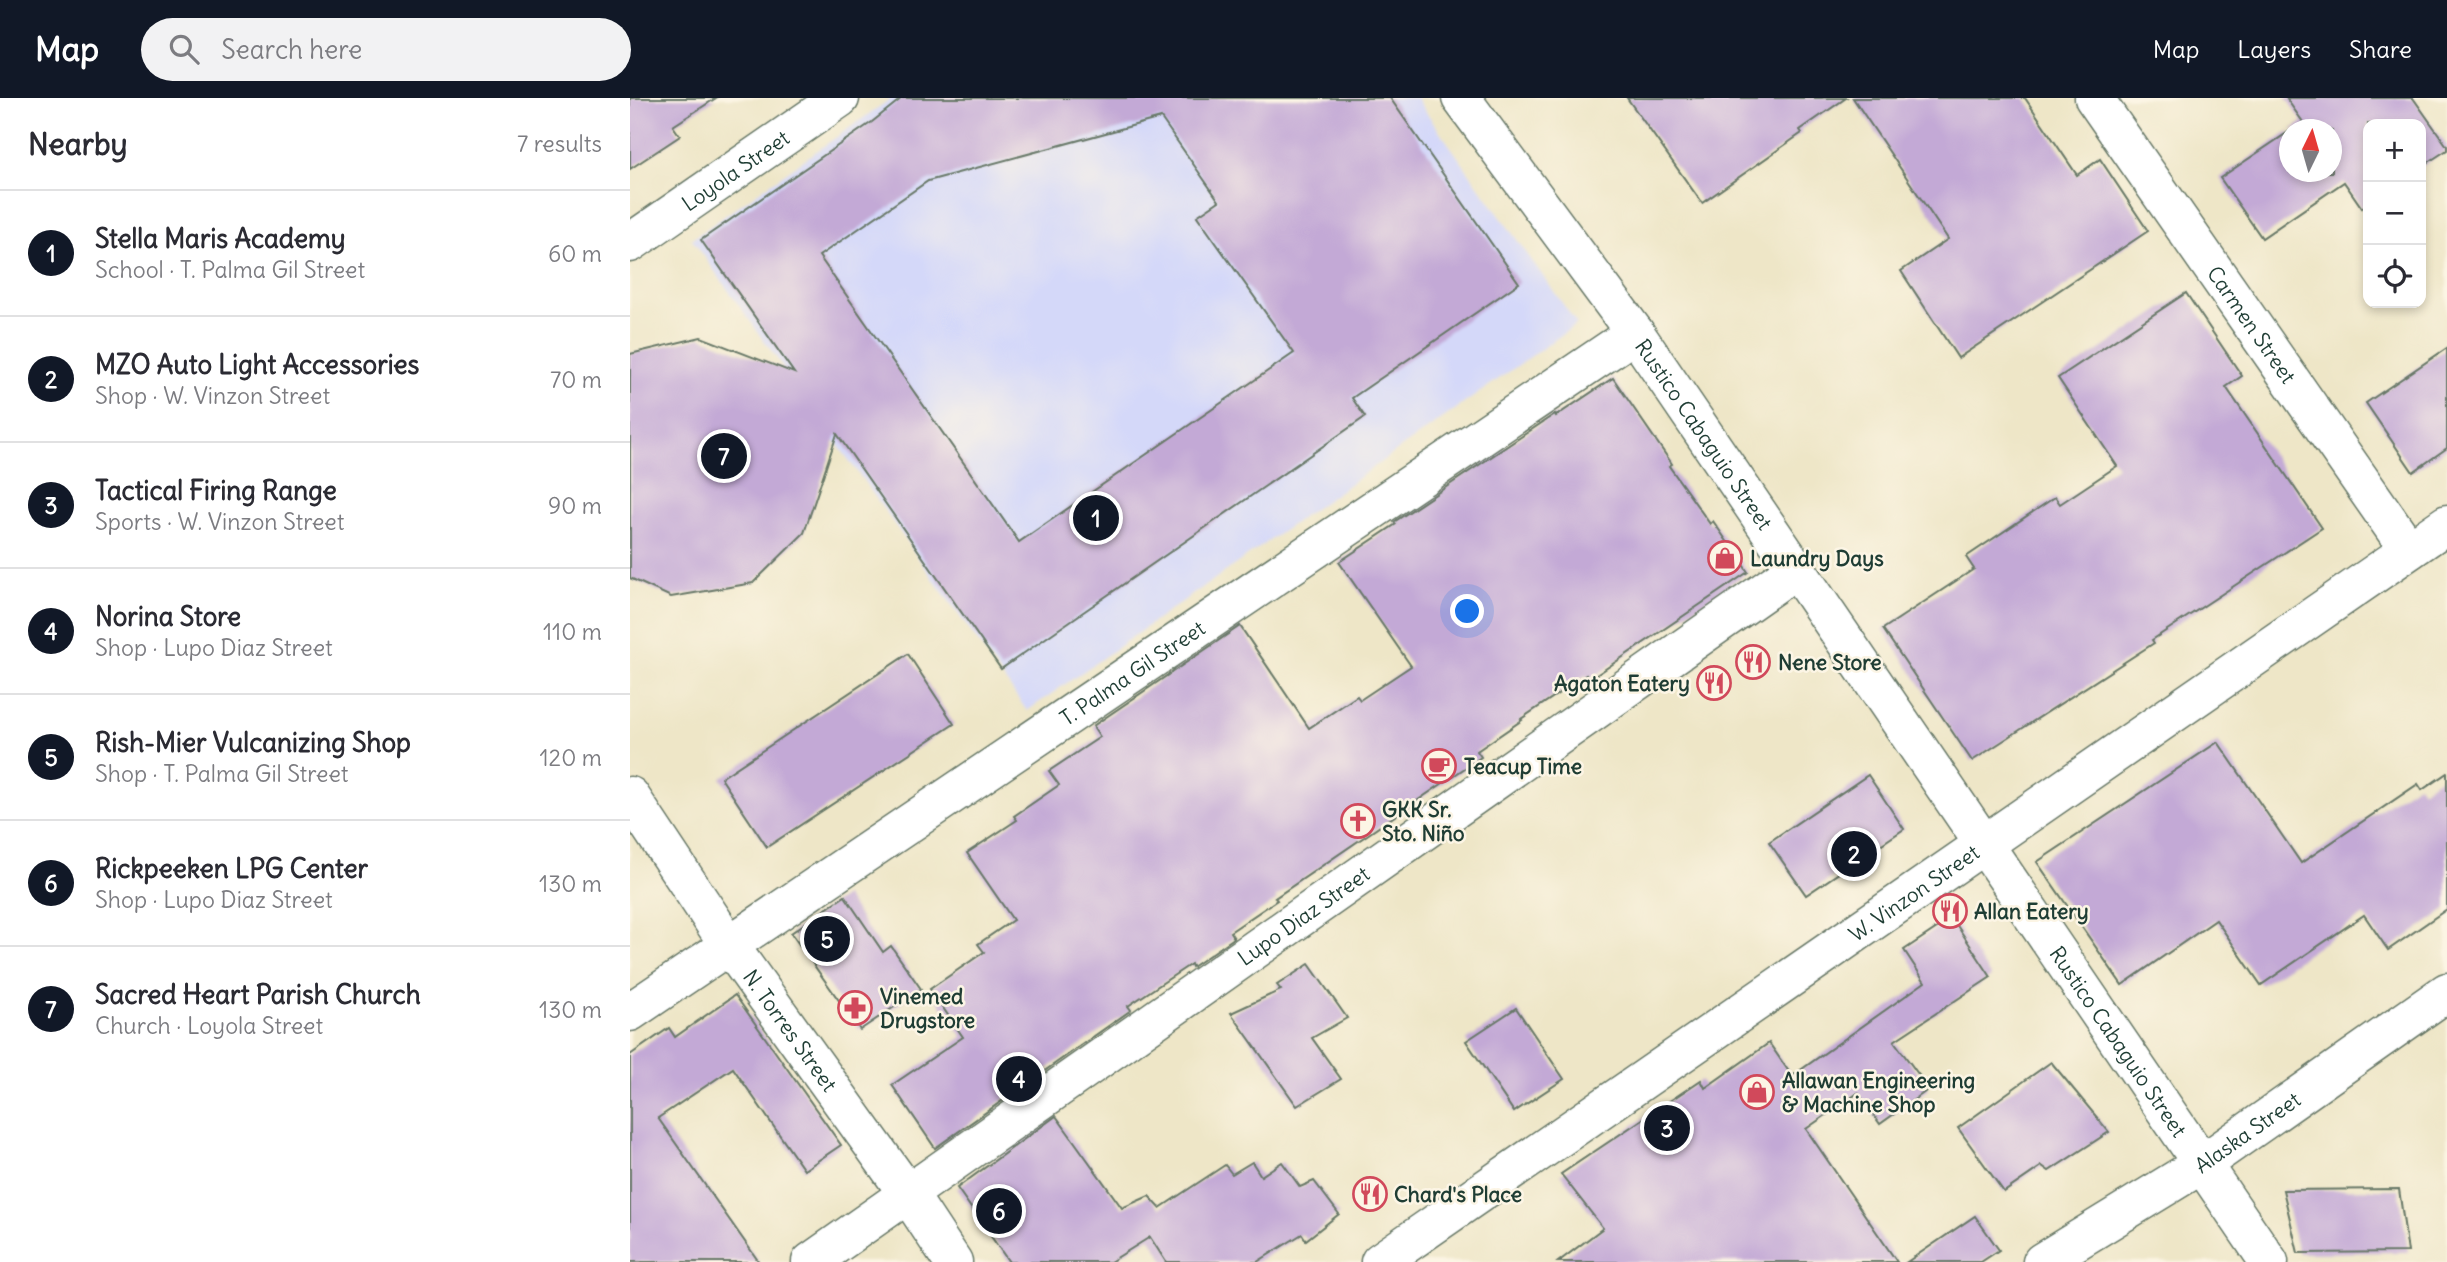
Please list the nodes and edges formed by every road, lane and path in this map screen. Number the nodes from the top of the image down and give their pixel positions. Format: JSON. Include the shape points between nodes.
{"nodes":[{"id":1,"x":840,"y":98,"type":"edge"},
{"id":2,"x":1461,"y":98,"type":"edge"},
{"id":3,"x":2094,"y":98,"type":"edge"},
{"id":4,"x":630,"y":243,"type":"edge"},
{"id":5,"x":1635,"y":333,"type":"junction"},
{"id":6,"x":2447,"y":524,"type":"edge"},
{"id":7,"x":2409,"y":550,"type":"junction"},
{"id":8,"x":1796,"y":569,"type":"junction"},
{"id":9,"x":630,"y":796,"type":"edge"},
{"id":10,"x":1984,"y":844,"type":"junction"},
{"id":11,"x":729,"y":945,"type":"junction"},
{"id":12,"x":2447,"y":992,"type":"edge"},
{"id":13,"x":630,"y":1012,"type":"edge"},
{"id":14,"x":2202,"y":1164,"type":"junction"},
{"id":15,"x":908,"y":1194,"type":"junction"},
{"id":16,"x":811,"y":1262,"type":"edge"},
{"id":17,"x":953,"y":1262,"type":"edge"},
{"id":18,"x":1380,"y":1262,"type":"edge"},
{"id":19,"x":2042,"y":1262,"type":"edge"},
{"id":20,"x":2269,"y":1262,"type":"edge"}],
"edges":[{"from":1,"to":4,"type":"street","name":"Loyola Street"},
{"from":2,"to":5,"type":"street","name":"Rustico Cabaguio Street"},
{"from":3,"to":7,"type":"street","name":"Carmen Street"},
{"from":5,"to":8,"type":"street","name":"Rustico Cabaguio Street"},
{"from":5,"to":11,"type":"street","name":"T. Palma Gil Street"},
{"from":6,"to":7,"type":"street","name":"W. Vinzon Street"},
{"from":7,"to":10,"type":"street","name":"W. Vinzon Street"},
{"from":8,"to":10,"type":"street","name":"Rustico Cabaguio Street"},
{"from":8,"to":15,"type":"street","name":"Lupo Diaz Street"},
{"from":9,"to":11,"type":"street","name":"N. Torres Street"},
{"from":10,"to":14,"type":"street","name":"Rustico Cabaguio Street"},
{"from":10,"to":18,"type":"street","name":"W. Vinzon Street"},
{"from":11,"to":13,"type":"street","name":"T. Palma Gil Street"},
{"from":11,"to":15,"type":"street","name":"N. Torres Street"},
{"from":12,"to":14,"type":"street","name":"Alaska Street"},
{"from":14,"to":19,"type":"street","name":"Alaska Street"},
{"from":14,"to":20,"type":"street","name":"Rustico Cabaguio Street"},
{"from":15,"to":16,"type":"street","name":"Lupo Diaz Street"},
{"from":15,"to":17,"type":"street","name":"N. Torres Street"}]}
